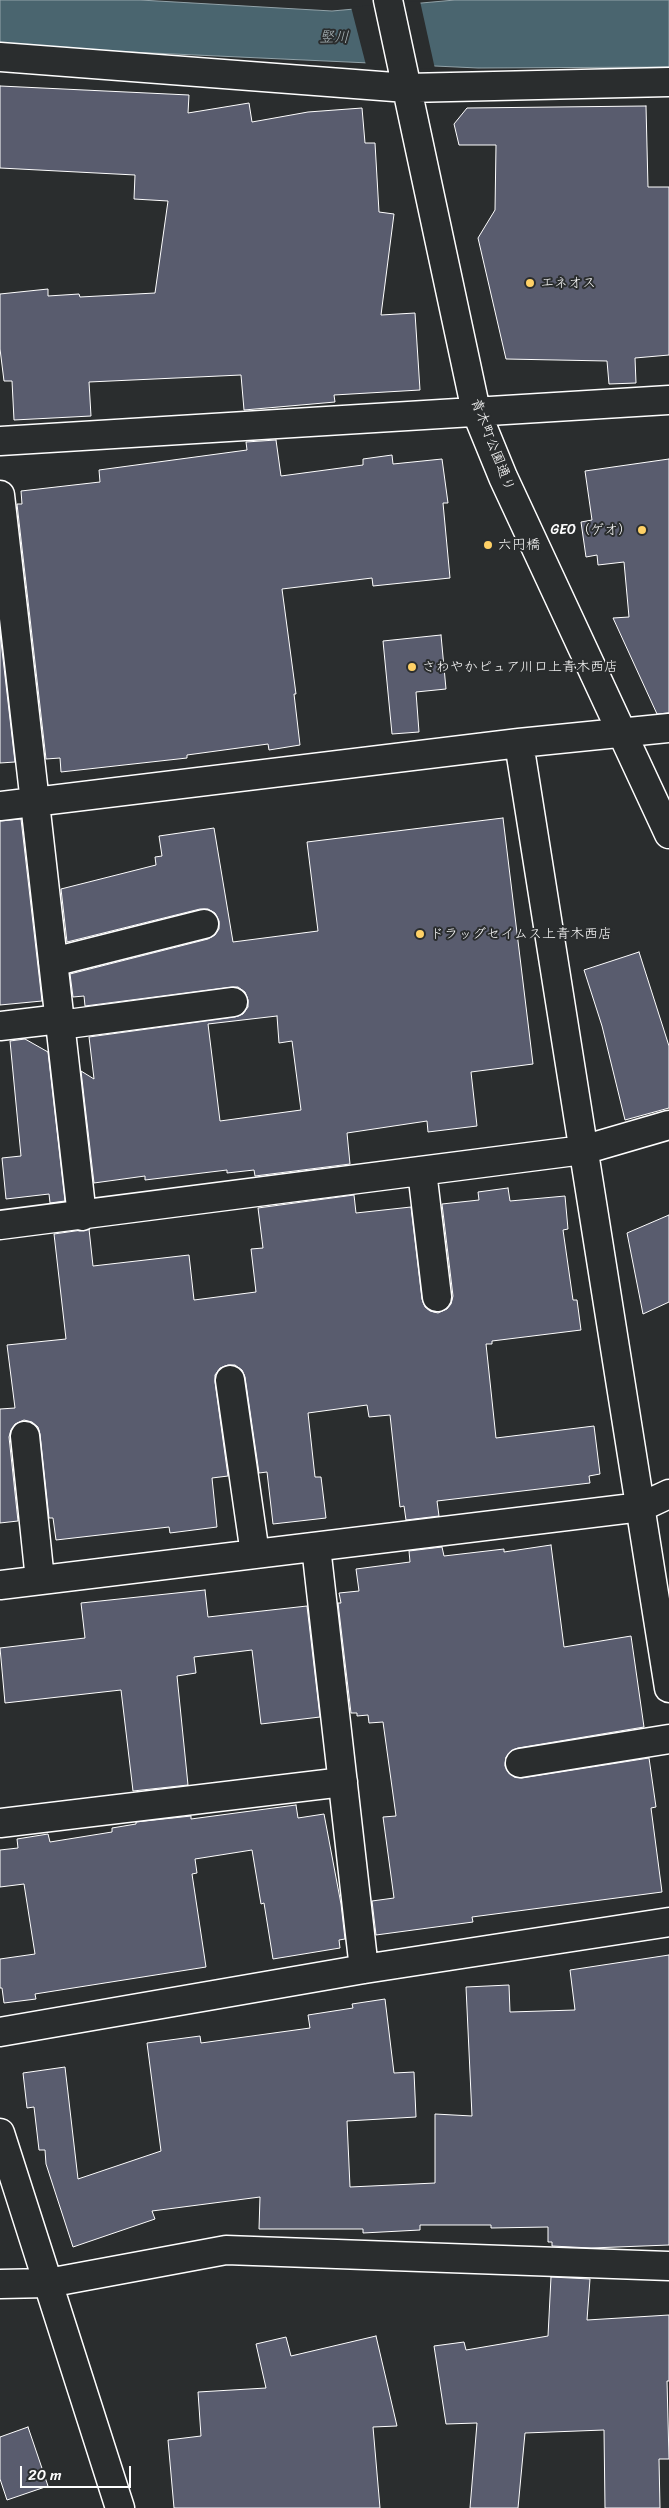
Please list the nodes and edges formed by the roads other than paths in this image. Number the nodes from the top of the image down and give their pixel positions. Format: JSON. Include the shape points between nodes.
{"nodes":[{"id":1,"x":389,"y":3,"type":"edge"},
{"id":2,"x":0,"y":57,"type":"edge"},
{"id":3,"x":406,"y":80,"type":"junction"},
{"id":4,"x":669,"y":82,"type":"edge"},
{"id":5,"x":669,"y":400,"type":"edge"},
{"id":6,"x":476,"y":411,"type":"junction"},
{"id":7,"x":0,"y":441,"type":"edge"},
{"id":8,"x":0,"y":496,"type":"edge"},
{"id":9,"x":669,"y":728,"type":"edge"},
{"id":10,"x":622,"y":733,"type":"junction"},
{"id":11,"x":519,"y":743,"type":"junction"},
{"id":12,"x":34,"y":802,"type":"junction"},
{"id":13,"x":0,"y":806,"type":"edge"},
{"id":14,"x":669,"y":834,"type":"edge"},
{"id":15,"x":204,"y":924,"type":"dead end"},
{"id":16,"x":53,"y":962,"type":"junction"},
{"id":17,"x":233,"y":1002,"type":"dead end"},
{"id":18,"x":60,"y":1022,"type":"junction"},
{"id":19,"x":0,"y":1026,"type":"edge"},
{"id":20,"x":669,"y":1125,"type":"edge"},
{"id":21,"x":583,"y":1150,"type":"junction"},
{"id":22,"x":422,"y":1171,"type":"junction"},
{"id":23,"x":82,"y":1216,"type":"junction"},
{"id":24,"x":0,"y":1225,"type":"edge"},
{"id":25,"x":437,"y":1297,"type":"dead end"},
{"id":26,"x":230,"y":1380,"type":"dead end"},
{"id":27,"x":25,"y":1436,"type":"dead end"},
{"id":28,"x":669,"y":1494,"type":"edge"},
{"id":29,"x":641,"y":1507,"type":"junction"},
{"id":30,"x":316,"y":1547,"type":"junction"},
{"id":31,"x":255,"y":1554,"type":"junction"},
{"id":32,"x":40,"y":1580,"type":"junction"},
{"id":33,"x":0,"y":1585,"type":"edge"},
{"id":34,"x":669,"y":1688,"type":"edge"},
{"id":35,"x":669,"y":1739,"type":"edge"},
{"id":36,"x":520,"y":1764,"type":"dead end"},
{"id":37,"x":343,"y":1782,"type":"junction"},
{"id":38,"x":0,"y":1823,"type":"edge"},
{"id":39,"x":669,"y":1922,"type":"edge"},
{"id":40,"x":364,"y":1969,"type":"junction"},
{"id":41,"x":0,"y":2032,"type":"edge"},
{"id":42,"x":0,"y":2133,"type":"edge"},
{"id":43,"x":669,"y":2266,"type":"edge"},
{"id":44,"x":48,"y":2283,"type":"junction"},
{"id":45,"x":0,"y":2284,"type":"edge"},
{"id":46,"x":120,"y":2508,"type":"edge"}],
"edges":[{"from":1,"to":3,"type":"street","name":"青木町公園通り"},
{"from":2,"to":3,"type":"street"},
{"from":3,"to":4,"type":"street"},
{"from":3,"to":6,"type":"street","name":"青木町公園通り"},
{"from":5,"to":6,"type":"street"},
{"from":6,"to":7,"type":"street"},
{"from":6,"to":10,"type":"street","name":"青木町公園通り","via":[[503,477]]},
{"from":8,"to":12,"type":"street"},
{"from":9,"to":10,"type":"street"},
{"from":10,"to":11,"type":"street"},
{"from":10,"to":14,"type":"street","name":"青木町公園通り"},
{"from":11,"to":12,"type":"street"},
{"from":11,"to":21,"type":"street"},
{"from":12,"to":13,"type":"street"},
{"from":12,"to":16,"type":"street"},
{"from":15,"to":16,"type":"street"},
{"from":16,"to":18,"type":"street"},
{"from":17,"to":18,"type":"street"},
{"from":18,"to":19,"type":"street"},
{"from":18,"to":23,"type":"street"},
{"from":20,"to":21,"type":"street"},
{"from":21,"to":22,"type":"street"},
{"from":21,"to":29,"type":"street"},
{"from":22,"to":23,"type":"street"},
{"from":22,"to":25,"type":"street"},
{"from":23,"to":24,"type":"street"},
{"from":26,"to":31,"type":"street"},
{"from":27,"to":32,"type":"street"},
{"from":28,"to":29,"type":"street"},
{"from":29,"to":30,"type":"street"},
{"from":29,"to":34,"type":"street"},
{"from":30,"to":31,"type":"street"},
{"from":30,"to":37,"type":"street"},
{"from":31,"to":32,"type":"street"},
{"from":32,"to":33,"type":"street"},
{"from":35,"to":36,"type":"street"},
{"from":37,"to":38,"type":"street"},
{"from":37,"to":40,"type":"street"},
{"from":39,"to":40,"type":"street"},
{"from":40,"to":41,"type":"street"},
{"from":42,"to":44,"type":"street"},
{"from":43,"to":44,"type":"street","via":[[226,2250]]},
{"from":44,"to":45,"type":"street"},
{"from":44,"to":46,"type":"street"}]}
